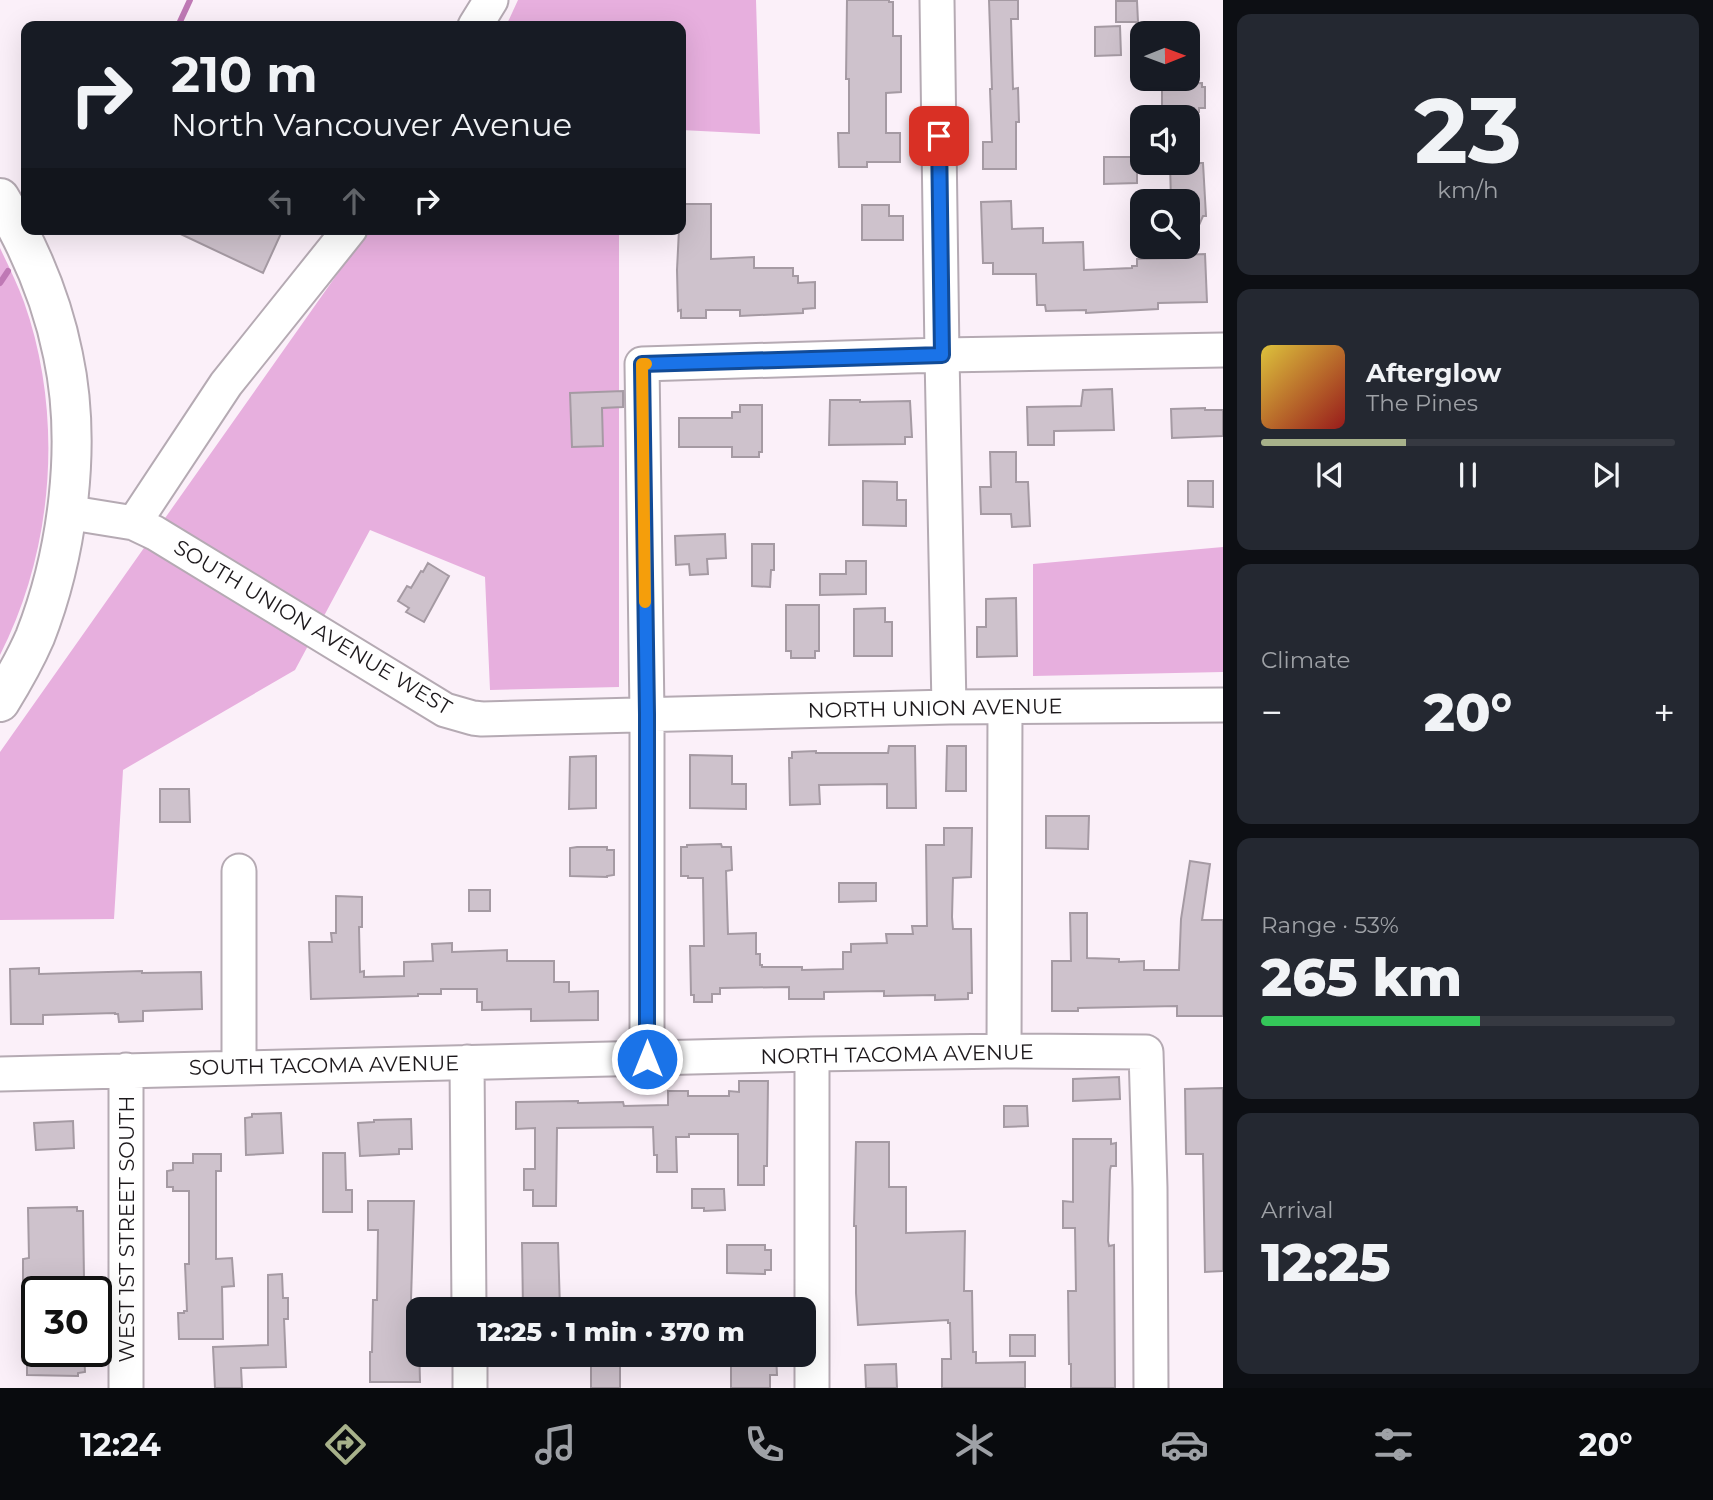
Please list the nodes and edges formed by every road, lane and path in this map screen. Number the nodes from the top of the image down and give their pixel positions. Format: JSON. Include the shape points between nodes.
{"nodes":[{"id":1,"x":491,"y":0,"type":"edge"},
{"id":2,"x":937,"y":0,"type":"edge"},
{"id":3,"x":478,"y":21,"type":"edge"},
{"id":4,"x":0,"y":198,"type":"edge"},
{"id":5,"x":345,"y":235,"type":"edge"},
{"id":6,"x":1223,"y":350,"type":"edge"},
{"id":7,"x":942,"y":355,"type":"junction"},
{"id":8,"x":66,"y":512,"type":"junction"},
{"id":9,"x":134,"y":523,"type":"junction"},
{"id":10,"x":0,"y":702,"type":"edge"},
{"id":11,"x":1221,"y":705,"type":"edge"},
{"id":12,"x":949,"y":707,"type":"junction"},
{"id":13,"x":1005,"y":707,"type":"junction"},
{"id":14,"x":647,"y":714,"type":"junction"},
{"id":15,"x":239,"y":871,"type":"dead end"},
{"id":16,"x":1004,"y":1051,"type":"junction"},
{"id":17,"x":812,"y":1054,"type":"junction"},
{"id":18,"x":647,"y":1059,"type":"junction"},
{"id":19,"x":467,"y":1062,"type":"junction"},
{"id":20,"x":239,"y":1067,"type":"junction"},
{"id":21,"x":126,"y":1070,"type":"junction"},
{"id":22,"x":0,"y":1074,"type":"edge"},
{"id":23,"x":470,"y":1297,"type":"edge"},
{"id":24,"x":470,"y":1367,"type":"edge"},
{"id":25,"x":126,"y":1388,"type":"edge"},
{"id":26,"x":470,"y":1388,"type":"edge"},
{"id":27,"x":812,"y":1388,"type":"edge"},
{"id":28,"x":1151,"y":1388,"type":"edge"}],
"edges":[{"from":1,"to":3,"type":"street"},
{"from":2,"to":7,"type":"street"},
{"from":4,"to":8,"type":"main road","via":[[36,269],[64,356],[72,424]]},
{"from":5,"to":9,"type":"street","via":[[226,384]]},
{"from":6,"to":7,"type":"street"},
{"from":7,"to":12,"type":"street"},
{"from":7,"to":14,"type":"street","via":[[642,364]]},
{"from":8,"to":9,"type":"street","name":"SOUTH UNION AVENUE WEST"},
{"from":8,"to":10,"type":"main road","via":[[60,551],[35,636]]},
{"from":9,"to":14,"type":"street","name":"SOUTH UNION AVENUE WEST","via":[[445,710],[482,719]]},
{"from":11,"to":13,"type":"street","name":"NORTH UNION AVENUE"},
{"from":12,"to":13,"type":"street","name":"NORTH UNION AVENUE"},
{"from":12,"to":14,"type":"street","name":"NORTH UNION AVENUE"},
{"from":13,"to":16,"type":"street"},
{"from":14,"to":18,"type":"street"},
{"from":15,"to":20,"type":"street"},
{"from":16,"to":17,"type":"street","name":"NORTH TACOMA AVENUE"},
{"from":16,"to":28,"type":"street","name":"NORTH TACOMA AVENUE","via":[[1146,1052]]},
{"from":17,"to":18,"type":"street","name":"NORTH TACOMA AVENUE"},
{"from":17,"to":27,"type":"street"},
{"from":18,"to":19,"type":"street","name":"SOUTH TACOMA AVENUE"},
{"from":19,"to":20,"type":"street","name":"SOUTH TACOMA AVENUE"},
{"from":19,"to":23,"type":"street"},
{"from":20,"to":21,"type":"street","name":"SOUTH TACOMA AVENUE"},
{"from":21,"to":22,"type":"street","name":"SOUTH TACOMA AVENUE"},
{"from":21,"to":25,"type":"street","name":"WEST 1ST STREET SOUTH"},
{"from":24,"to":26,"type":"street"}]}
